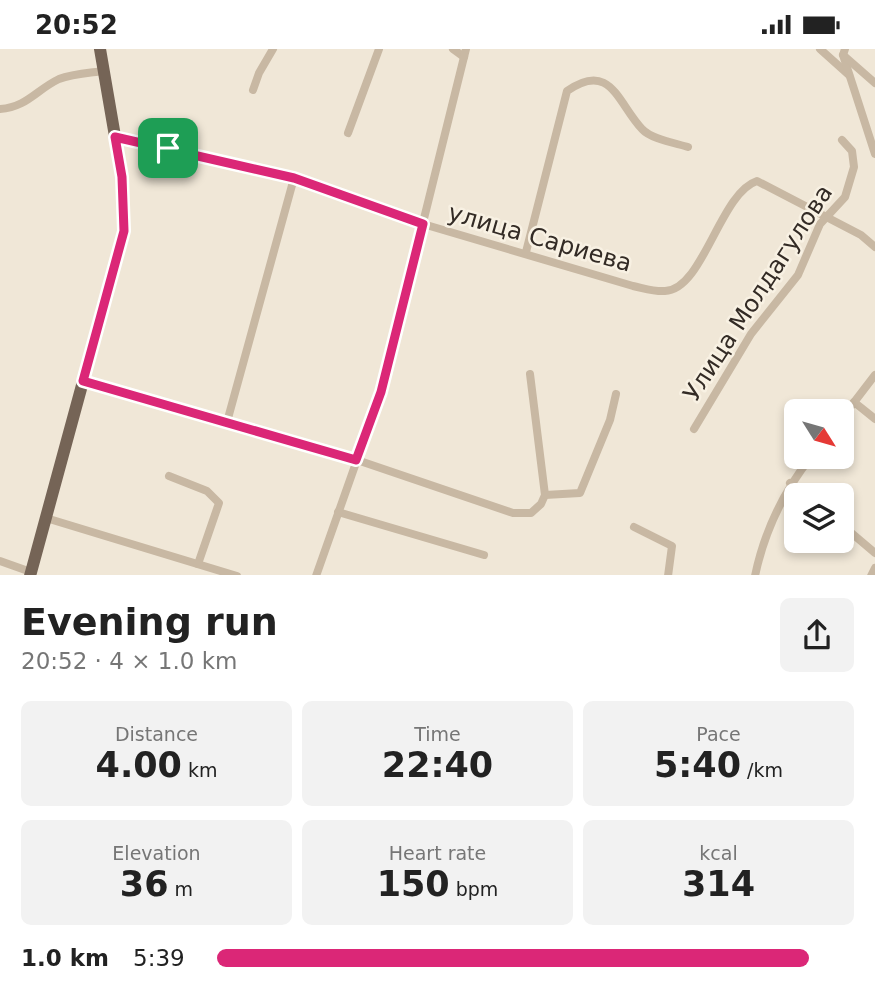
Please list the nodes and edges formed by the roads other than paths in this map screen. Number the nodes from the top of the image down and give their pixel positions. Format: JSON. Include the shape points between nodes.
{"nodes":[{"id":1,"x":100,"y":49,"type":"edge"},
{"id":2,"x":273,"y":49,"type":"edge"},
{"id":3,"x":379,"y":49,"type":"edge"},
{"id":4,"x":453,"y":49,"type":"edge"},
{"id":5,"x":820,"y":49,"type":"edge"},
{"id":6,"x":844,"y":52,"type":"edge"},
{"id":7,"x":465,"y":53,"type":"edge"},
{"id":8,"x":103,"y":71,"type":"junction"},
{"id":9,"x":849,"y":75,"type":"junction"},
{"id":10,"x":875,"y":83,"type":"edge"},
{"id":11,"x":253,"y":90,"type":"dead end"},
{"id":12,"x":0,"y":109,"type":"edge"},
{"id":13,"x":348,"y":133,"type":"dead end"},
{"id":14,"x":115,"y":137,"type":"junction"},
{"id":15,"x":842,"y":140,"type":"dead end"},
{"id":16,"x":688,"y":148,"type":"dead end"},
{"id":17,"x":875,"y":154,"type":"edge"},
{"id":18,"x":294,"y":178,"type":"junction"},
{"id":19,"x":825,"y":216,"type":"junction"},
{"id":20,"x":423,"y":224,"type":"junction"},
{"id":21,"x":875,"y":247,"type":"edge"},
{"id":22,"x":526,"y":252,"type":"junction"},
{"id":23,"x":530,"y":374,"type":"dead end"},
{"id":24,"x":875,"y":375,"type":"edge"},
{"id":25,"x":83,"y":381,"type":"junction"},
{"id":26,"x":616,"y":394,"type":"dead end"},
{"id":27,"x":854,"y":402,"type":"joint"},
{"id":28,"x":875,"y":419,"type":"edge"},
{"id":29,"x":226,"y":422,"type":"junction"},
{"id":30,"x":694,"y":429,"type":"dead end"},
{"id":31,"x":356,"y":460,"type":"junction"},
{"id":32,"x":801,"y":469,"type":"edge"},
{"id":33,"x":169,"y":476,"type":"dead end"},
{"id":34,"x":790,"y":483,"type":"edge"},
{"id":35,"x":545,"y":495,"type":"junction"},
{"id":36,"x":784,"y":497,"type":"edge"},
{"id":37,"x":338,"y":512,"type":"junction"},
{"id":38,"x":46,"y":518,"type":"junction"},
{"id":39,"x":634,"y":527,"type":"dead end"},
{"id":40,"x":854,"y":535,"type":"edge"},
{"id":41,"x":875,"y":553,"type":"edge"},
{"id":42,"x":484,"y":555,"type":"dead end"},
{"id":43,"x":0,"y":561,"type":"edge"},
{"id":44,"x":198,"y":564,"type":"junction"},
{"id":45,"x":31,"y":574,"type":"edge"},
{"id":46,"x":234,"y":575,"type":"edge"},
{"id":47,"x":316,"y":575,"type":"edge"},
{"id":48,"x":668,"y":575,"type":"edge"},
{"id":49,"x":755,"y":575,"type":"edge"}],
"edges":[{"from":1,"to":8,"type":"main road"},
{"from":2,"to":11,"type":"street"},
{"from":3,"to":13,"type":"street"},
{"from":4,"to":7,"type":"street"},
{"from":5,"to":9,"type":"street"},
{"from":6,"to":9,"type":"street"},
{"from":6,"to":10,"type":"street"},
{"from":7,"to":20,"type":"street"},
{"from":8,"to":12,"type":"street","via":[[62,78],[18,107]]},
{"from":8,"to":14,"type":"main road"},
{"from":9,"to":17,"type":"street"},
{"from":14,"to":18,"type":"street","name":"улица Сариева"},
{"from":14,"to":25,"type":"main road","via":[[124,231]]},
{"from":15,"to":19,"type":"street","name":"Улица Молдагулова","via":[[852,151],[852,182],[845,197]]},
{"from":16,"to":22,"type":"street","via":[[642,130],[614,89],[601,81],[567,91]]},
{"from":18,"to":20,"type":"street","name":"улица Сариева"},
{"from":18,"to":29,"type":"street"},
{"from":19,"to":21,"type":"street"},
{"from":19,"to":22,"type":"street","name":"улица Сариева","via":[[765,183],[750,184],[686,280],[672,290],[633,286]]},
{"from":19,"to":30,"type":"street","name":"Улица Молдагулова","via":[[798,275],[751,334]]},
{"from":20,"to":22,"type":"street","name":"улица Сариева"},
{"from":20,"to":31,"type":"street","via":[[381,392]]},
{"from":23,"to":35,"type":"street"},
{"from":24,"to":27,"type":"street"},
{"from":25,"to":29,"type":"street"},
{"from":25,"to":38,"type":"main road"},
{"from":26,"to":35,"type":"street","via":[[580,493]]},
{"from":27,"to":28,"type":"street"},
{"from":29,"to":31,"type":"street"},
{"from":31,"to":35,"type":"street","via":[[513,513],[531,513]]},
{"from":31,"to":37,"type":"street"},
{"from":32,"to":34,"type":"street"},
{"from":33,"to":44,"type":"street","via":[[207,491],[219,503]]},
{"from":36,"to":49,"type":"street"},
{"from":37,"to":42,"type":"street"},
{"from":37,"to":47,"type":"street"},
{"from":38,"to":44,"type":"street"},
{"from":38,"to":45,"type":"main road"},
{"from":39,"to":48,"type":"street","via":[[672,546]]},
{"from":40,"to":41,"type":"street"},
{"from":43,"to":45,"type":"street"},
{"from":44,"to":46,"type":"street"}]}
